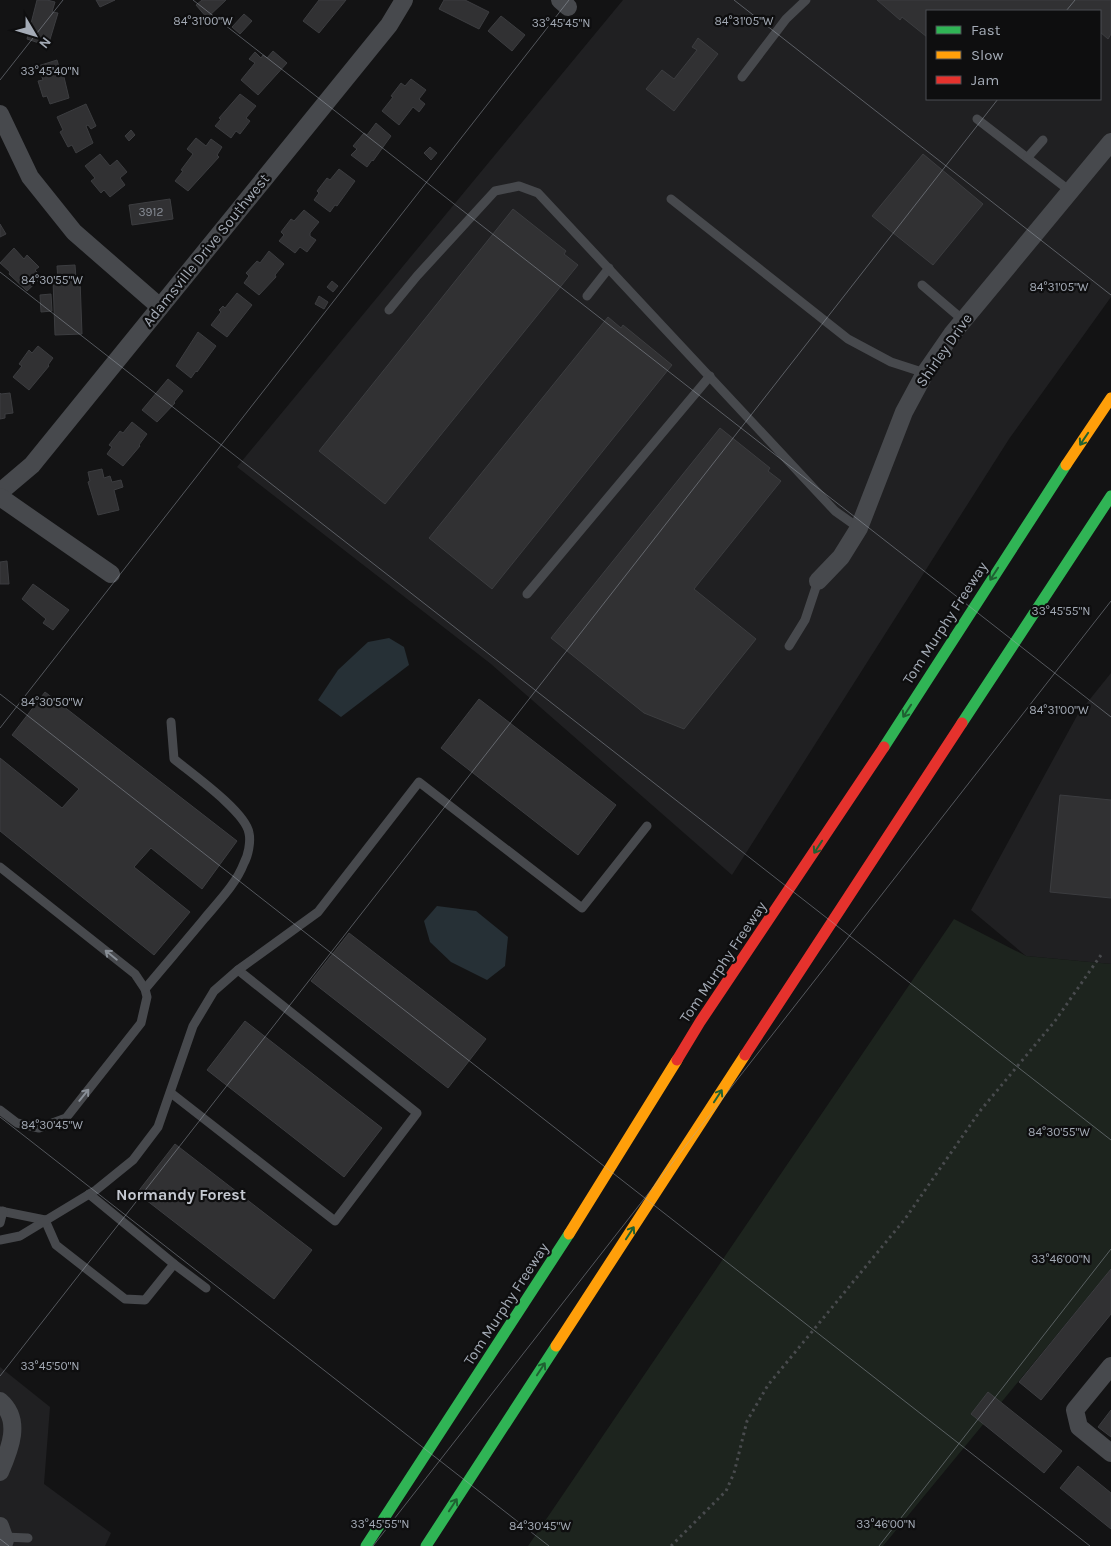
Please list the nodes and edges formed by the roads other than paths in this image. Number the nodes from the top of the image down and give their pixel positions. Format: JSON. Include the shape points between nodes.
{"nodes":[{"id":1,"x":404,"y":0,"type":"edge"},
{"id":2,"x":806,"y":0,"type":"edge"},
{"id":3,"x":742,"y":77,"type":"dead end"},
{"id":4,"x":0,"y":114,"type":"edge"},
{"id":5,"x":978,"y":119,"type":"dead end"},
{"id":6,"x":1043,"y":140,"type":"dead end"},
{"id":7,"x":1111,"y":142,"type":"edge"},
{"id":8,"x":1028,"y":157,"type":"junction"},
{"id":9,"x":1070,"y":191,"type":"junction"},
{"id":10,"x":671,"y":199,"type":"dead end"},
{"id":11,"x":609,"y":268,"type":"junction"},
{"id":12,"x":922,"y":286,"type":"dead end"},
{"id":13,"x":587,"y":296,"type":"dead end"},
{"id":14,"x":160,"y":307,"type":"junction"},
{"id":15,"x":389,"y":310,"type":"dead end"},
{"id":16,"x":963,"y":320,"type":"junction"},
{"id":17,"x":925,"y":373,"type":"junction"},
{"id":18,"x":710,"y":376,"type":"junction"},
{"id":19,"x":1111,"y":398,"type":"edge"},
{"id":20,"x":0,"y":492,"type":"edge"},
{"id":21,"x":1111,"y":496,"type":"edge"},
{"id":22,"x":0,"y":497,"type":"edge"},
{"id":23,"x":859,"y":528,"type":"junction"},
{"id":24,"x":111,"y":574,"type":"dead end"},
{"id":25,"x":818,"y":581,"type":"joint"},
{"id":26,"x":527,"y":594,"type":"dead end"},
{"id":27,"x":789,"y":646,"type":"dead end"},
{"id":28,"x":171,"y":722,"type":"dead end"},
{"id":29,"x":647,"y":826,"type":"dead end"},
{"id":30,"x":0,"y":867,"type":"edge"},
{"id":31,"x":238,"y":970,"type":"junction"},
{"id":32,"x":145,"y":989,"type":"junction"},
{"id":33,"x":171,"y":1093,"type":"junction"},
{"id":34,"x":0,"y":1110,"type":"edge"},
{"id":35,"x":89,"y":1194,"type":"junction"},
{"id":36,"x":1,"y":1211,"type":"edge"},
{"id":37,"x":45,"y":1220,"type":"junction"},
{"id":38,"x":0,"y":1223,"type":"edge"},
{"id":39,"x":0,"y":1240,"type":"edge"},
{"id":40,"x":174,"y":1264,"type":"junction"},
{"id":41,"x":206,"y":1288,"type":"dead end"},
{"id":42,"x":1111,"y":1366,"type":"edge"},
{"id":43,"x":0,"y":1401,"type":"edge"},
{"id":44,"x":1111,"y":1453,"type":"edge"},
{"id":45,"x":0,"y":1472,"type":"edge"},
{"id":46,"x":2,"y":1536,"type":"edge"},
{"id":47,"x":28,"y":1538,"type":"dead end"},
{"id":48,"x":366,"y":1546,"type":"edge"},
{"id":49,"x":426,"y":1546,"type":"edge"}],
"edges":[{"from":1,"to":14,"type":"street","name":"Adamsville Drive Southwest","via":[[388,25]]},
{"from":2,"to":3,"type":"lane","via":[[786,19]]},
{"from":4,"to":14,"type":"street","via":[[30,177],[74,232]]},
{"from":5,"to":8,"type":"lane"},
{"from":6,"to":8,"type":"lane"},
{"from":7,"to":9,"type":"street","name":"Shirley Drive"},
{"from":8,"to":9,"type":"lane"},
{"from":9,"to":16,"type":"street","name":"Shirley Drive"},
{"from":10,"to":17,"type":"lane","via":[[848,339],[891,362]]},
{"from":11,"to":13,"type":"lane"},
{"from":11,"to":15,"type":"lane","via":[[538,193],[519,186],[494,191]]},
{"from":11,"to":18,"type":"lane"},
{"from":12,"to":16,"type":"lane"},
{"from":14,"to":20,"type":"street","name":"Adamsville Drive Southwest","via":[[32,465]]},
{"from":16,"to":17,"type":"street","name":"Shirley Drive"},
{"from":17,"to":23,"type":"street","name":"Shirley Drive","via":[[904,412]]},
{"from":18,"to":23,"type":"lane","via":[[835,510]]},
{"from":18,"to":26,"type":"lane"},
{"from":19,"to":48,"type":"highway","name":"Tom Murphy Freeway","one_way":true,"via":[[889,740],[700,1022],[543,1276]]},
{"from":49,"to":21,"type":"highway","one_way":true},
{"from":22,"to":24,"type":"street"},
{"from":23,"to":25,"type":"street","name":"Shirley Drive","via":[[841,556]]},
{"from":25,"to":27,"type":"lane","via":[[805,620]]},
{"from":28,"to":32,"type":"lane","via":[[174,759],[236,812],[249,833],[248,849],[245,863],[232,885]]},
{"from":29,"to":31,"type":"lane","via":[[582,908],[419,782],[318,912]]},
{"from":32,"to":30,"type":"lane","one_way":true,"via":[[135,974]]},
{"from":31,"to":33,"type":"lane","via":[[214,991],[193,1026]]},
{"from":31,"to":33,"type":"lane","via":[[417,1113],[335,1221]]},
{"from":34,"to":32,"type":"lane","one_way":true,"via":[[17,1123],[39,1128],[66,1118],[141,1024],[147,997]]},
{"from":33,"to":35,"type":"lane","via":[[158,1127],[133,1160]]},
{"from":35,"to":37,"type":"lane"},
{"from":35,"to":40,"type":"lane"},
{"from":36,"to":37,"type":"lane"},
{"from":36,"to":38,"type":"lane"},
{"from":37,"to":39,"type":"lane","via":[[20,1236]]},
{"from":37,"to":40,"type":"lane","via":[[56,1245],[125,1299],[146,1300]]},
{"from":40,"to":41,"type":"lane"},
{"from":42,"to":44,"type":"street","via":[[1074,1410],[1079,1427]]},
{"from":43,"to":45,"type":"street","via":[[6,1406],[13,1435]]},
{"from":46,"to":47,"type":"lane"}]}
